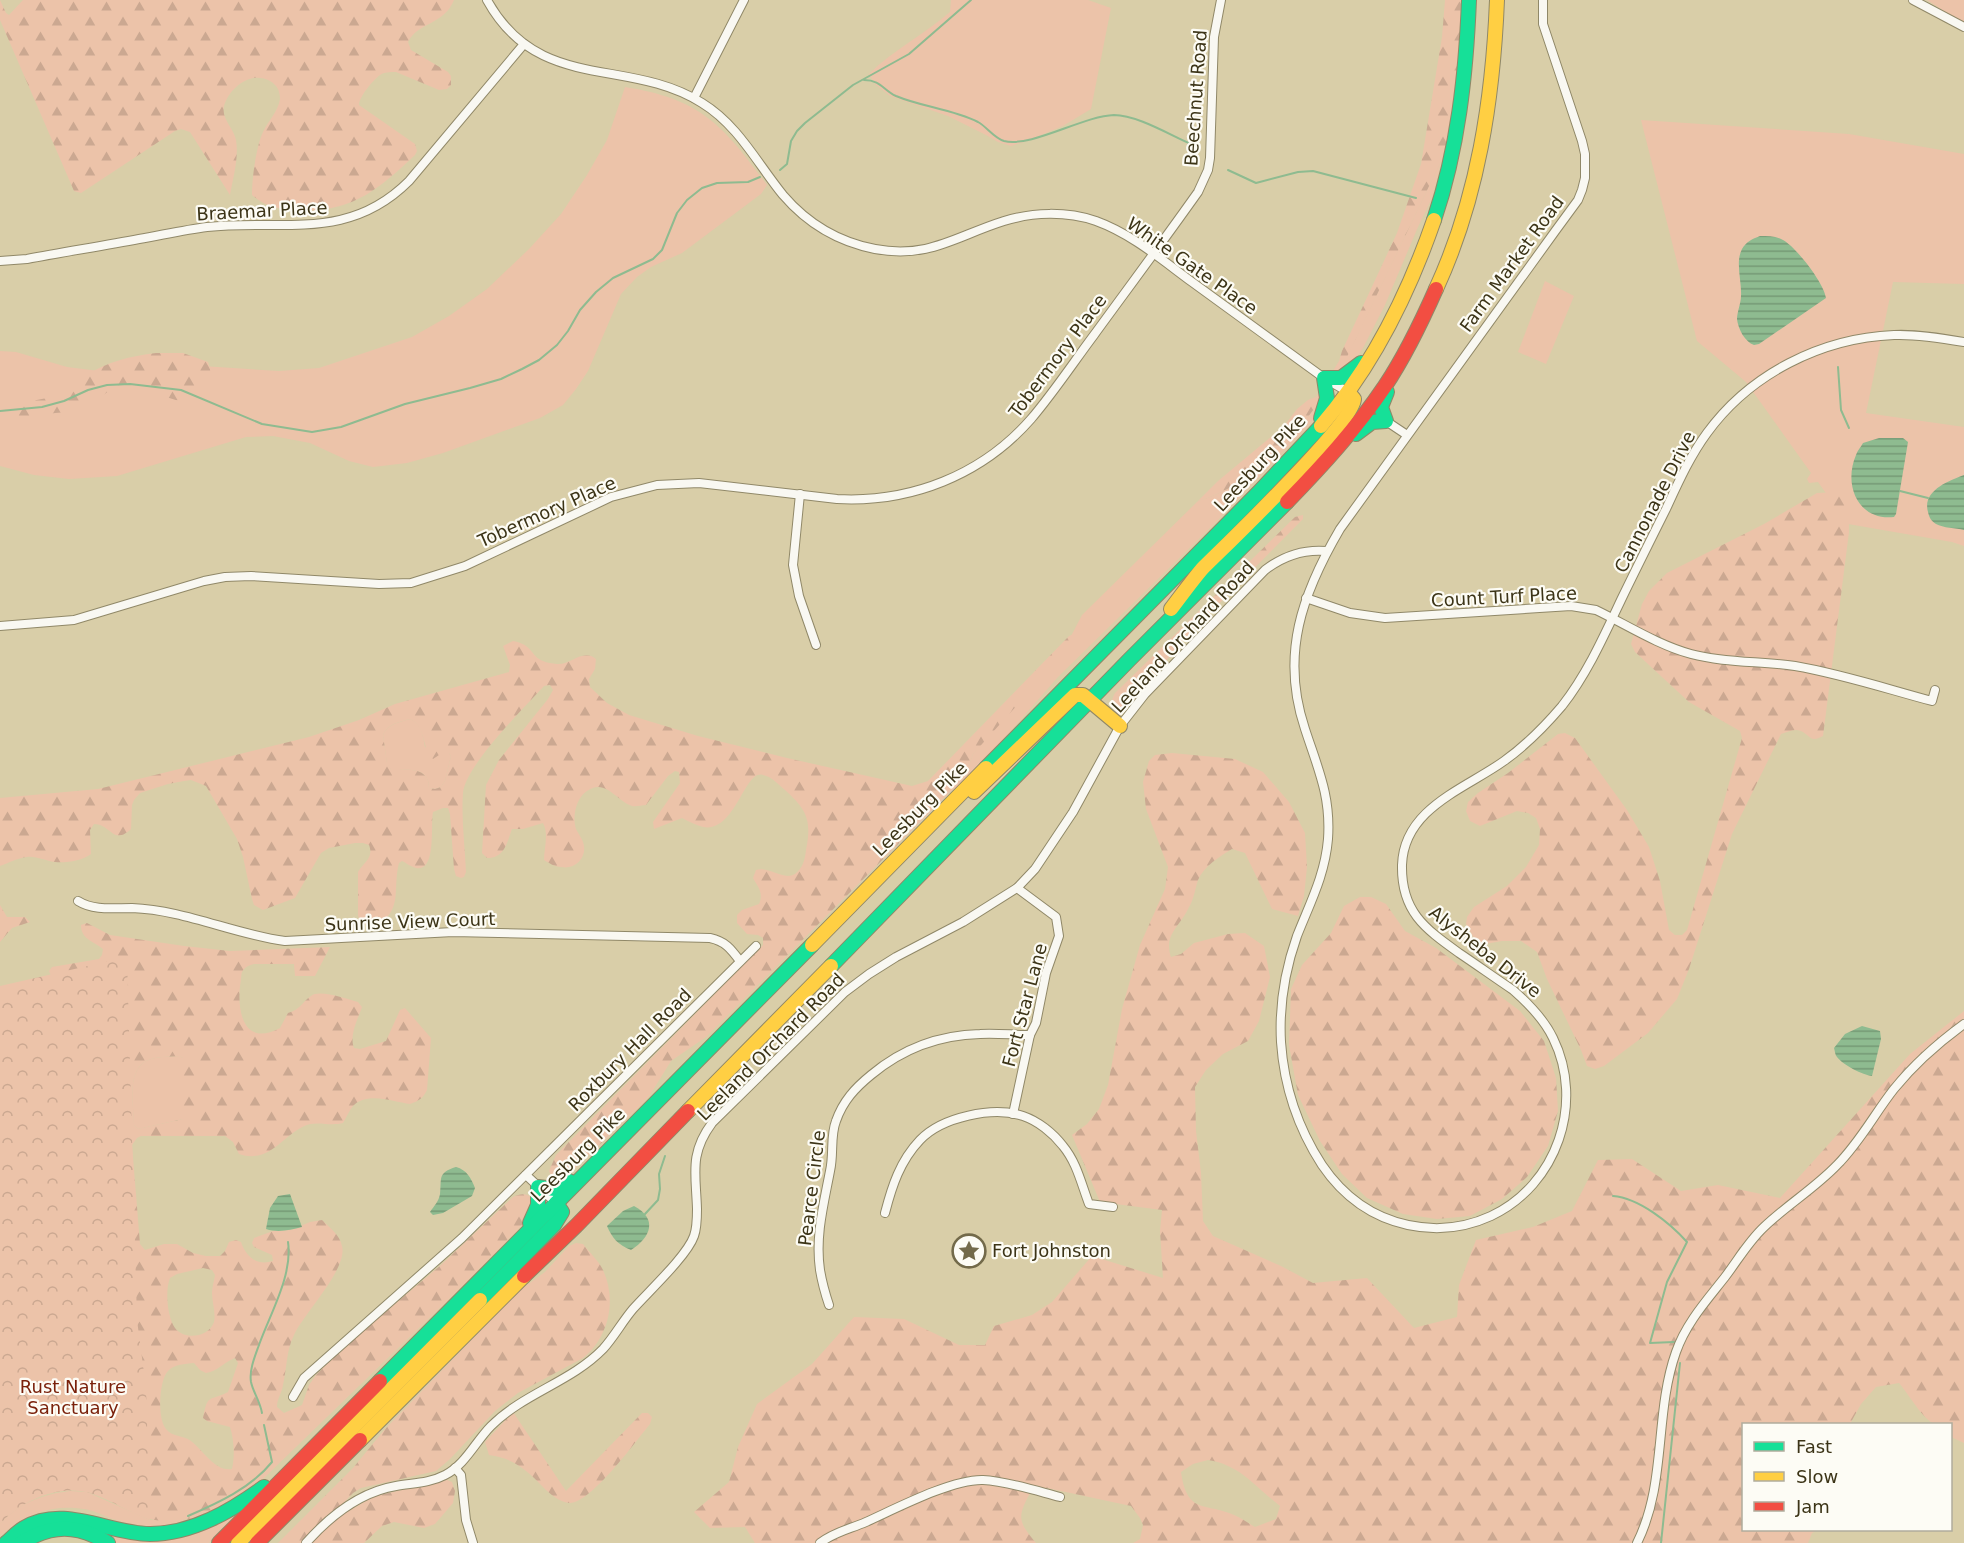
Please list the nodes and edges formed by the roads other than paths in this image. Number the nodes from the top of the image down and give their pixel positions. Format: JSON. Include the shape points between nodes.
{"nodes":[{"id":1,"x":487,"y":0,"type":"edge"},
{"id":2,"x":744,"y":0,"type":"edge"},
{"id":3,"x":1221,"y":0,"type":"edge"},
{"id":4,"x":1469,"y":0,"type":"edge"},
{"id":5,"x":1497,"y":0,"type":"edge"},
{"id":6,"x":1543,"y":0,"type":"edge"},
{"id":7,"x":1913,"y":0,"type":"edge"},
{"id":8,"x":1964,"y":27,"type":"edge"},
{"id":9,"x":524,"y":44,"type":"junction"},
{"id":10,"x":694,"y":98,"type":"junction"},
{"id":11,"x":1154,"y":254,"type":"junction"},
{"id":12,"x":0,"y":261,"type":"edge"},
{"id":13,"x":1964,"y":342,"type":"edge"},
{"id":14,"x":1374,"y":351,"type":"junction"},
{"id":15,"x":1398,"y":365,"type":"junction"},
{"id":16,"x":1324,"y":378,"type":"junction"},
{"id":17,"x":1348,"y":392,"type":"junction"},
{"id":18,"x":1386,"y":421,"type":"junction"},
{"id":19,"x":1314,"y":433,"type":"junction"},
{"id":20,"x":1407,"y":435,"type":"junction"},
{"id":21,"x":1334,"y":452,"type":"junction"},
{"id":22,"x":800,"y":494,"type":"junction"},
{"id":23,"x":1327,"y":551,"type":"junction"},
{"id":24,"x":1305,"y":598,"type":"junction"},
{"id":25,"x":1612,"y":618,"type":"junction"},
{"id":26,"x":0,"y":626,"type":"edge"},
{"id":27,"x":816,"y":645,"type":"dead end"},
{"id":28,"x":1145,"y":645,"type":"junction"},
{"id":29,"x":1935,"y":690,"type":"dead end"},
{"id":30,"x":1090,"y":700,"type":"junction"},
{"id":31,"x":1120,"y":726,"type":"junction"},
{"id":32,"x":883,"y":872,"type":"junction"},
{"id":33,"x":1017,"y":888,"type":"junction"},
{"id":34,"x":78,"y":901,"type":"dead end"},
{"id":35,"x":756,"y":946,"type":"dead end"},
{"id":36,"x":740,"y":961,"type":"junction"},
{"id":37,"x":1964,"y":1024,"type":"edge"},
{"id":38,"x":1030,"y":1035,"type":"junction"},
{"id":39,"x":1013,"y":1114,"type":"junction"},
{"id":40,"x":602,"y":1156,"type":"junction"},
{"id":41,"x":526,"y":1175,"type":"junction"},
{"id":42,"x":538,"y":1187,"type":"junction"},
{"id":43,"x":556,"y":1203,"type":"junction"},
{"id":44,"x":1113,"y":1207,"type":"dead end"},
{"id":45,"x":885,"y":1213,"type":"dead end"},
{"id":46,"x":517,"y":1242,"type":"junction"},
{"id":47,"x":829,"y":1305,"type":"dead end"},
{"id":48,"x":293,"y":1397,"type":"dead end"},
{"id":49,"x":363,"y":1397,"type":"junction"},
{"id":50,"x":455,"y":1468,"type":"junction"},
{"id":51,"x":1060,"y":1497,"type":"dead end"},
{"id":52,"x":6,"y":1543,"type":"edge"},
{"id":53,"x":21,"y":1543,"type":"edge"},
{"id":54,"x":108,"y":1543,"type":"edge"},
{"id":55,"x":219,"y":1543,"type":"edge"},
{"id":56,"x":238,"y":1543,"type":"edge"},
{"id":57,"x":257,"y":1543,"type":"edge"},
{"id":58,"x":306,"y":1543,"type":"edge"},
{"id":59,"x":473,"y":1543,"type":"edge"},
{"id":60,"x":820,"y":1543,"type":"edge"},
{"id":61,"x":1637,"y":1543,"type":"edge"}],
"edges":[{"from":1,"to":9,"type":"street","name":"White Gate Place","via":[[501,22]]},
{"from":2,"to":10,"type":"street"},
{"from":3,"to":11,"type":"street","name":"Beechnut Road","via":[[1214,37],[1208,170],[1198,192]]},
{"from":4,"to":14,"type":"highway","name":"Leesburg Pike","via":[[1462,104],[1442,196],[1405,294]]},
{"from":5,"to":15,"type":"highway","via":[[1494,68],[1467,211],[1443,276]]},
{"from":6,"to":20,"type":"street","name":"Farm Market Road","via":[[1543,24],[1582,141],[1582,190]]},
{"from":7,"to":8,"type":"street"},
{"from":9,"to":10,"type":"street","name":"White Gate Place","via":[[572,67],[663,85]]},
{"from":9,"to":12,"type":"street","name":"Braemar Place","via":[[409,181],[390,198],[358,215],[315,224],[207,227]]},
{"from":10,"to":11,"type":"street","name":"White Gate Place","via":[[733,128],[799,211],[823,230],[850,242],[895,251],[923,249],[950,243],[1004,221],[1049,214],[1079,217],[1108,226]]},
{"from":11,"to":16,"type":"street","name":"White Gate Place"},
{"from":11,"to":22,"type":"street","name":"Tobermory Place","via":[[1032,418],[983,461],[941,483],[898,496],[860,500]]},
{"from":13,"to":25,"type":"street","name":"Cannonade Drive","via":[[1915,335],[1857,339],[1804,356],[1751,388],[1720,417],[1695,452]]},
{"from":14,"to":16,"type":"highway","via":[[1347,376]]},
{"from":14,"to":17,"type":"highway","name":"Leesburg Pike"},
{"from":15,"to":18,"type":"highway","via":[[1381,407]]},
{"from":15,"to":21,"type":"highway"},
{"from":16,"to":17,"type":"street","name":"White Gate Place"},
{"from":16,"to":19,"type":"highway","via":[[1328,401]]},
{"from":17,"to":19,"type":"highway","name":"Leesburg Pike"},
{"from":17,"to":28,"type":"highway","via":[[1354,404],[1342,423],[1200,572]]},
{"from":18,"to":20,"type":"street"},
{"from":18,"to":21,"type":"highway","via":[[1368,424]]},
{"from":19,"to":32,"type":"highway","name":"Leesburg Pike"},
{"from":20,"to":23,"type":"street","name":"Alysheba Drive"},
{"from":21,"to":28,"type":"highway"},
{"from":22,"to":26,"type":"street","name":"Tobermory Place","via":[[699,483],[657,485],[611,497],[465,566],[411,583],[225,577],[74,620]]},
{"from":22,"to":27,"type":"street","via":[[793,565]]},
{"from":23,"to":24,"type":"street","name":"Alysheba Drive"},
{"from":23,"to":31,"type":"street","name":"Leeland Orchard Road","via":[[1293,554],[1265,570]]},
{"from":24,"to":25,"type":"street","name":"Count Turf Place","via":[[1350,613],[1385,618],[1571,606],[1596,610]]},
{"from":24,"to":25,"type":"street","name":"Alysheba Drive","via":[[1296,636],[1294,677],[1300,715],[1322,778],[1328,832],[1319,885],[1298,934],[1286,976],[1280,1019],[1286,1080],[1308,1141],[1340,1188],[1376,1215],[1420,1228],[1468,1224],[1521,1197],[1554,1154],[1564,1122],[1567,1093],[1558,1050],[1535,1011],[1513,990],[1432,934],[1416,917],[1405,896],[1405,847],[1427,811],[1505,760],[1544,726],[1580,681]]},
{"from":25,"to":29,"type":"street","name":"Count Turf Place","via":[[1675,648],[1705,657],[1796,666],[1932,701]]},
{"from":28,"to":30,"type":"highway"},
{"from":30,"to":31,"type":"highway"},
{"from":30,"to":32,"type":"highway","via":[[1080,694],[1073,697],[923,840]]},
{"from":30,"to":57,"type":"highway","via":[[576,1226]]},
{"from":31,"to":33,"type":"street","name":"Leeland Orchard Road","via":[[1073,812],[1035,869]]},
{"from":32,"to":40,"type":"highway","name":"Leesburg Pike"},
{"from":33,"to":38,"type":"street","name":"Fort Star Lane","via":[[1050,911],[1059,929]]},
{"from":33,"to":50,"type":"street","name":"Leeland Orchard Road","via":[[868,974],[712,1123],[703,1135],[694,1162],[697,1217],[694,1237],[682,1255],[603,1348],[499,1419]]},
{"from":34,"to":36,"type":"street","name":"Sunrise View Court","via":[[92,908],[177,914],[285,941],[453,932],[710,938],[730,948]]},
{"from":35,"to":36,"type":"street","name":"Roxbury Hall Road"},
{"from":36,"to":41,"type":"street","name":"Roxbury Hall Road"},
{"from":37,"to":61,"type":"street","via":[[1919,1060],[1838,1165],[1765,1225],[1695,1316],[1672,1365],[1656,1489]]},
{"from":38,"to":39,"type":"street","name":"Fort Star Lane"},
{"from":38,"to":47,"type":"street","name":"Pearce Circle","via":[[978,1034],[931,1042],[891,1059],[849,1096],[833,1130],[831,1168],[819,1234],[819,1268]]},
{"from":39,"to":44,"type":"street","via":[[1038,1123],[1064,1146],[1076,1165],[1089,1204]]},
{"from":39,"to":45,"type":"street","via":[[953,1119],[922,1137],[900,1167]]},
{"from":40,"to":42,"type":"highway","via":[[560,1189]]},
{"from":40,"to":43,"type":"highway","name":"Leesburg Pike"},
{"from":41,"to":42,"type":"street"},
{"from":41,"to":48,"type":"street","name":"Roxbury Hall Road","via":[[462,1238],[304,1378]]},
{"from":42,"to":43,"type":"street"},
{"from":42,"to":46,"type":"highway","via":[[539,1207]]},
{"from":43,"to":46,"type":"highway","name":"Leesburg Pike"},
{"from":43,"to":56,"type":"highway","via":[[562,1212],[554,1225]]},
{"from":46,"to":49,"type":"highway","name":"Leesburg Pike"},
{"from":49,"to":52,"type":"highway","via":[[327,1426],[272,1481],[206,1521],[150,1534],[68,1518],[54,1519],[30,1525]]},
{"from":49,"to":55,"type":"highway","name":"Leesburg Pike"},
{"from":50,"to":58,"type":"street","name":"Leeland Orchard Road","via":[[433,1480],[369,1494],[332,1517]]},
{"from":50,"to":59,"type":"street","via":[[461,1475]]},
{"from":51,"to":60,"type":"street","via":[[983,1480],[961,1482],[831,1534]]},
{"from":53,"to":54,"type":"highway","via":[[45,1530],[64,1528],[91,1532]]}]}
